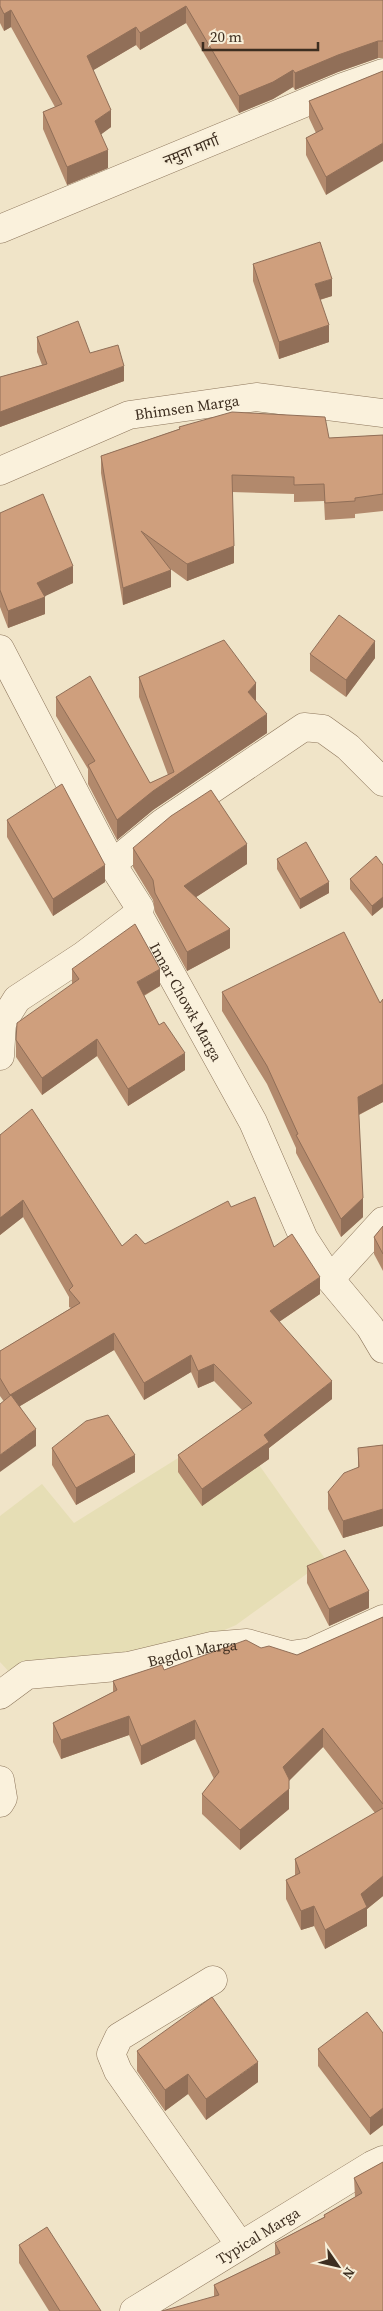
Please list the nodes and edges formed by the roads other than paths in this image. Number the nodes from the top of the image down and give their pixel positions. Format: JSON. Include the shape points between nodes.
{"nodes":[{"id":1,"x":383,"y":73,"type":"edge"},
{"id":2,"x":0,"y":229,"type":"edge"},
{"id":3,"x":383,"y":413,"type":"edge"},
{"id":4,"x":0,"y":471,"type":"edge"},
{"id":5,"x":0,"y":650,"type":"edge"},
{"id":6,"x":383,"y":782,"type":"edge"},
{"id":7,"x":112,"y":864,"type":"junction"},
{"id":8,"x":138,"y":914,"type":"junction"},
{"id":9,"x":0,"y":1056,"type":"edge"},
{"id":10,"x":383,"y":1221,"type":"edge"},
{"id":11,"x":330,"y":1279,"type":"junction"},
{"id":12,"x":383,"y":1349,"type":"edge"},
{"id":13,"x":383,"y":1619,"type":"edge"},
{"id":14,"x":0,"y":1695,"type":"edge"},
{"id":15,"x":0,"y":1780,"type":"edge"},
{"id":16,"x":0,"y":1803,"type":"edge"},
{"id":17,"x":213,"y":1980,"type":"dead end"},
{"id":18,"x":383,"y":2160,"type":"edge"},
{"id":19,"x":240,"y":2245,"type":"junction"},
{"id":20,"x":134,"y":2311,"type":"edge"}],
"edges":[{"from":1,"to":2,"type":"street","name":"नमुना मार्गा"},
{"from":3,"to":4,"type":"street","name":"Bhimsen Marga","via":[[256,397],[149,412],[129,416]]},
{"from":5,"to":7,"type":"street","name":"Innar Chowk Marga"},
{"from":6,"to":7,"type":"street","via":[[348,747],[323,729],[304,727],[162,823]]},
{"from":7,"to":8,"type":"street","name":"Innar Chowk Marga","via":[[140,908]]},
{"from":8,"to":9,"type":"street","via":[[84,955],[16,999],[2,1023]]},
{"from":8,"to":11,"type":"street","name":"Innar Chowk Marga","via":[[253,1122],[304,1239]]},
{"from":10,"to":11,"type":"street"},
{"from":11,"to":12,"type":"street","name":"Innar Chowk Marga","via":[[370,1327]]},
{"from":13,"to":14,"type":"street","name":"Bagdol Marga","via":[[312,1652],[290,1655],[247,1643],[211,1646],[128,1666],[27,1675]]},
{"from":15,"to":16,"type":"street","via":[[3,1798]]},
{"from":17,"to":19,"type":"street","via":[[119,2037],[110,2054],[118,2071]]},
{"from":18,"to":19,"type":"street","name":"Typical Marga"},
{"from":19,"to":20,"type":"street","name":"Typical Marga"}]}
